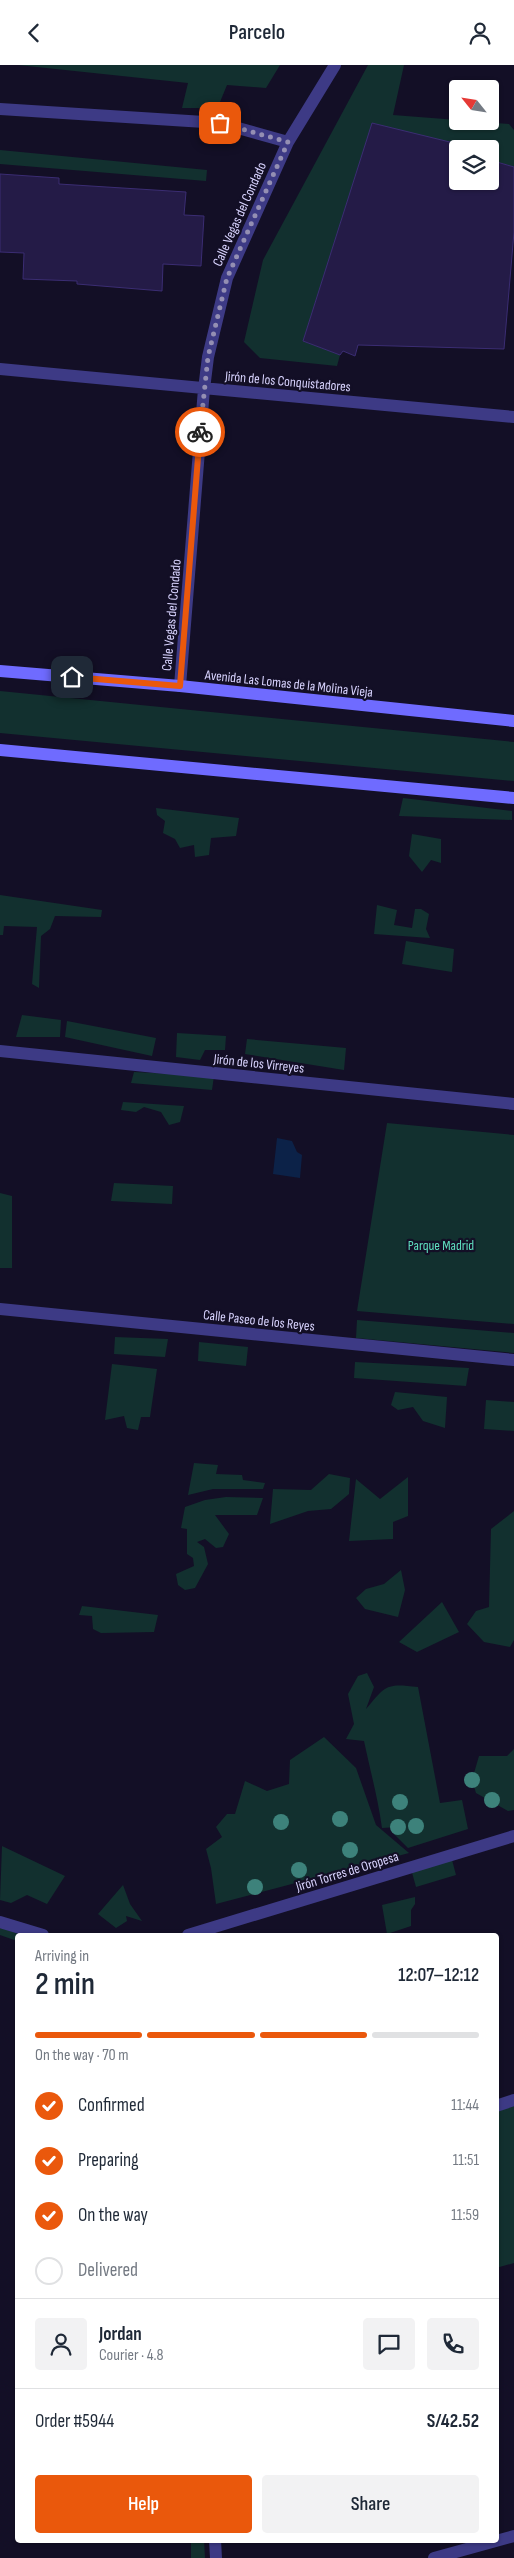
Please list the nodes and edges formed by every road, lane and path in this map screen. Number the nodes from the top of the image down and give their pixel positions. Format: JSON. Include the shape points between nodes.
{"nodes":[{"id":1,"x":335,"y":65,"type":"edge"},
{"id":2,"x":0,"y":109,"type":"edge"},
{"id":3,"x":288,"y":142,"type":"junction"},
{"id":4,"x":0,"y":369,"type":"edge"},
{"id":5,"x":204,"y":389,"type":"junction"},
{"id":6,"x":514,"y":417,"type":"edge"},
{"id":7,"x":0,"y":671,"type":"edge"},
{"id":8,"x":180,"y":686,"type":"junction"},
{"id":9,"x":514,"y":721,"type":"edge"},
{"id":10,"x":0,"y":750,"type":"edge"},
{"id":11,"x":514,"y":797,"type":"edge"},
{"id":12,"x":0,"y":1051,"type":"edge"},
{"id":13,"x":514,"y":1104,"type":"edge"},
{"id":14,"x":0,"y":1309,"type":"edge"},
{"id":15,"x":514,"y":1360,"type":"edge"},
{"id":16,"x":514,"y":1836,"type":"edge"},
{"id":17,"x":0,"y":1923,"type":"edge"},
{"id":18,"x":35,"y":1933,"type":"edge"},
{"id":19,"x":195,"y":1933,"type":"edge"},
{"id":20,"x":514,"y":2100,"type":"edge"},
{"id":21,"x":499,"y":2105,"type":"edge"},
{"id":22,"x":514,"y":2536,"type":"edge"},
{"id":23,"x":499,"y":2540,"type":"edge"},
{"id":24,"x":215,"y":2543,"type":"edge"},
{"id":25,"x":489,"y":2543,"type":"edge"},
{"id":26,"x":216,"y":2558,"type":"edge"},
{"id":27,"x":434,"y":2558,"type":"edge"}],
"edges":[{"from":1,"to":3,"type":"street","name":"Calle Vegas del Condado"},
{"from":2,"to":3,"type":"street","via":[[220,123]]},
{"from":3,"to":5,"type":"street","name":"Calle Vegas del Condado","via":[[227,278],[208,357]]},
{"from":4,"to":5,"type":"street","name":"Jirón de los Conquistadores"},
{"from":5,"to":6,"type":"street","name":"Jirón de los Conquistadores"},
{"from":5,"to":8,"type":"street","name":"Calle Vegas del Condado"},
{"from":7,"to":8,"type":"street","name":"Avenida Las Lomas de la Molina Vieja"},
{"from":8,"to":9,"type":"street","name":"Avenida Las Lomas de la Molina Vieja"},
{"from":10,"to":11,"type":"street"},
{"from":12,"to":13,"type":"street","name":"Jirón de los Virreyes"},
{"from":14,"to":15,"type":"street","name":"Calle Paseo de los Reyes"},
{"from":16,"to":19,"type":"street","name":"Jirón Torres de Oropesa"},
{"from":17,"to":18,"type":"street"},
{"from":20,"to":21,"type":"street"},
{"from":22,"to":23,"type":"street"},
{"from":24,"to":26,"type":"street"},
{"from":25,"to":27,"type":"street"}]}
